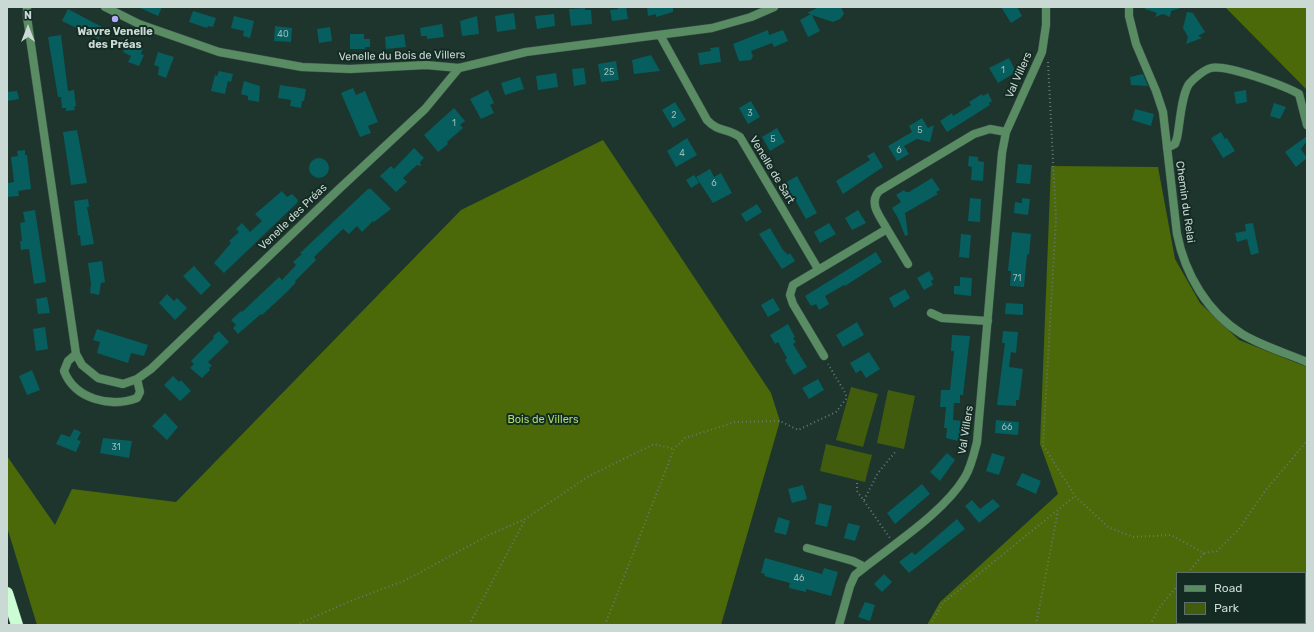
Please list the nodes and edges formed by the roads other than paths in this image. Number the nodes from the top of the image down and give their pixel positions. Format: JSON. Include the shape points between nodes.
{"nodes":[{"id":1,"x":27,"y":7,"type":"edge"},
{"id":2,"x":106,"y":7,"type":"edge"},
{"id":3,"x":774,"y":7,"type":"edge"},
{"id":4,"x":1046,"y":7,"type":"edge"},
{"id":5,"x":1129,"y":7,"type":"edge"},
{"id":6,"x":660,"y":35,"type":"junction"},
{"id":7,"x":459,"y":68,"type":"junction"},
{"id":8,"x":1303,"y":95,"type":"edge"},
{"id":9,"x":1307,"y":123,"type":"edge"},
{"id":10,"x":1006,"y":132,"type":"junction"},
{"id":11,"x":1167,"y":148,"type":"junction"},
{"id":12,"x":887,"y":229,"type":"junction"},
{"id":13,"x":908,"y":264,"type":"dead end"},
{"id":14,"x":818,"y":269,"type":"junction"},
{"id":15,"x":931,"y":313,"type":"dead end"},
{"id":16,"x":988,"y":321,"type":"junction"},
{"id":17,"x":76,"y":354,"type":"junction"},
{"id":18,"x":824,"y":356,"type":"road end"},
{"id":19,"x":1307,"y":362,"type":"edge"},
{"id":20,"x":137,"y":379,"type":"junction"},
{"id":21,"x":807,"y":548,"type":"dead end"},
{"id":22,"x":865,"y":567,"type":"junction"},
{"id":23,"x":7,"y":593,"type":"edge"},
{"id":24,"x":17,"y":625,"type":"edge"},
{"id":25,"x":839,"y":625,"type":"edge"}],
"edges":[{"from":1,"to":17,"type":"street"},
{"from":2,"to":7,"type":"street","name":"Venelle du Bois de Villers","via":[[139,24],[178,39],[219,52],[259,60],[302,67],[350,69],[426,65]]},
{"from":3,"to":6,"type":"street","name":"Venelle du Bois de Villers","via":[[751,17],[712,28]]},
{"from":4,"to":10,"type":"street","name":"Val Villers","via":[[1042,52]]},
{"from":5,"to":11,"type":"street","name":"Chemin du Relai","via":[[1136,44],[1163,112]]},
{"from":6,"to":7,"type":"street","name":"Venelle du Bois de Villers","via":[[526,52]]},
{"from":6,"to":14,"type":"street","name":"Venelle de Sart","via":[[707,120],[715,128],[730,130],[740,137]]},
{"from":7,"to":20,"type":"street","name":"Venelle des Préas","via":[[425,109],[151,369]]},
{"from":8,"to":9,"type":"street","name":"Chemin du Relai"},
{"from":8,"to":11,"type":"street","name":"Chemin du Relai","via":[[1254,76],[1212,67],[1190,84],[1175,144]]},
{"from":10,"to":12,"type":"street","via":[[990,129],[974,134],[879,191],[874,203]]},
{"from":10,"to":16,"type":"street","name":"Val Villers"},
{"from":11,"to":19,"type":"street","name":"Chemin du Relai","via":[[1181,253],[1202,296],[1226,322],[1243,334]]},
{"from":12,"to":13,"type":"street"},
{"from":12,"to":14,"type":"street"},
{"from":14,"to":18,"type":"street","via":[[793,285],[790,296]]},
{"from":15,"to":16,"type":"street","via":[[942,318]]},
{"from":16,"to":22,"type":"street","name":"Val Villers","via":[[977,442],[971,464],[958,488],[943,504]]},
{"from":17,"to":20,"type":"street","name":"Venelle des Préas","via":[[82,364],[98,378],[123,384]]},
{"from":17,"to":20,"type":"street","via":[[68,361],[64,371],[68,382],[92,398],[125,403],[137,398],[140,392]]},
{"from":21,"to":22,"type":"street"},
{"from":22,"to":25,"type":"street","name":"Val Villers","via":[[856,575],[850,586]]},
{"from":23,"to":24,"type":"highway"}]}
